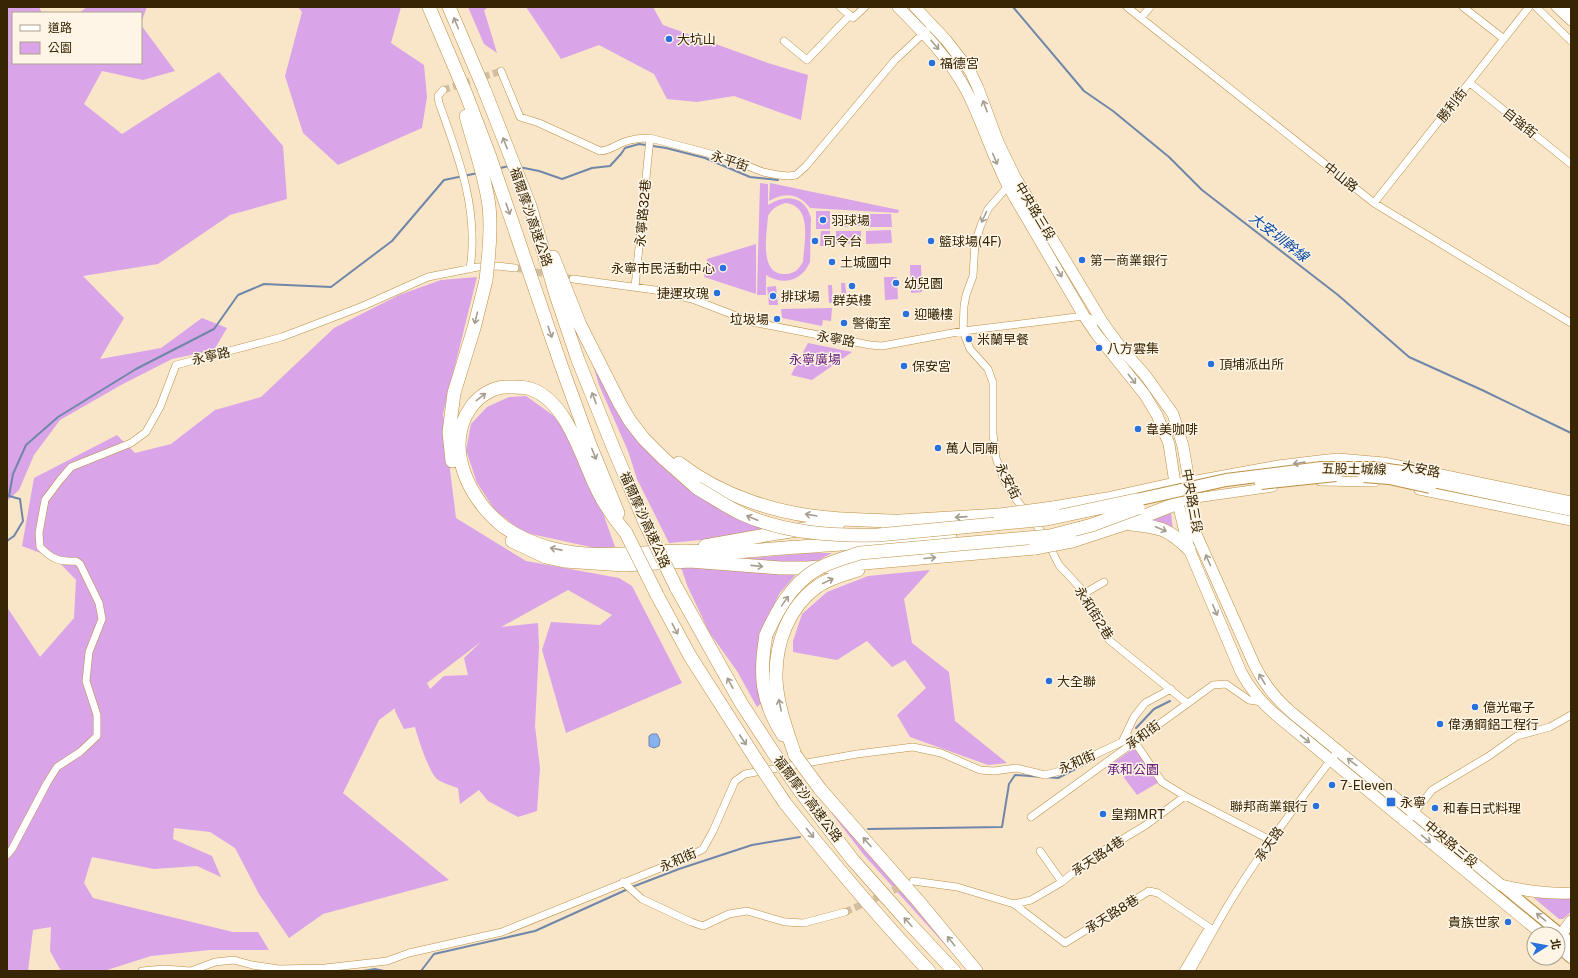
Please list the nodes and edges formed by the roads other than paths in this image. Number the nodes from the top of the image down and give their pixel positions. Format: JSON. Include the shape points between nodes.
{"nodes":[{"id":1,"x":428,"y":7,"type":"edge"},
{"id":2,"x":449,"y":7,"type":"edge"},
{"id":3,"x":840,"y":7,"type":"edge"},
{"id":4,"x":865,"y":7,"type":"edge"},
{"id":5,"x":898,"y":7,"type":"edge"},
{"id":6,"x":915,"y":7,"type":"edge"},
{"id":7,"x":1127,"y":7,"type":"edge"},
{"id":8,"x":1150,"y":7,"type":"edge"},
{"id":9,"x":1463,"y":7,"type":"edge"},
{"id":10,"x":1529,"y":7,"type":"edge"},
{"id":11,"x":1536,"y":7,"type":"edge"},
{"id":12,"x":1556,"y":7,"type":"edge"},
{"id":13,"x":1566,"y":7,"type":"edge"},
{"id":14,"x":1571,"y":12,"type":"edge"},
{"id":15,"x":850,"y":15,"type":"junction"},
{"id":16,"x":1141,"y":18,"type":"junction"},
{"id":17,"x":1571,"y":21,"type":"edge"},
{"id":18,"x":932,"y":24,"type":"junction"},
{"id":19,"x":924,"y":33,"type":"junction"},
{"id":20,"x":1504,"y":39,"type":"junction"},
{"id":21,"x":784,"y":41,"type":"dead end"},
{"id":22,"x":1571,"y":42,"type":"edge"},
{"id":23,"x":500,"y":71,"type":"dead end"},
{"id":24,"x":1470,"y":83,"type":"junction"},
{"id":25,"x":444,"y":90,"type":"dead end"},
{"id":26,"x":650,"y":138,"type":"junction"},
{"id":27,"x":1571,"y":164,"type":"edge"},
{"id":28,"x":488,"y":171,"type":"junction"},
{"id":29,"x":1008,"y":186,"type":"junction"},
{"id":30,"x":1374,"y":203,"type":"junction"},
{"id":31,"x":530,"y":206,"type":"junction"},
{"id":32,"x":483,"y":264,"type":"junction"},
{"id":33,"x":515,"y":268,"type":"tunnel mouth"},
{"id":34,"x":470,"y":269,"type":"junction"},
{"id":35,"x":573,"y":279,"type":"tunnel mouth"},
{"id":36,"x":635,"y":287,"type":"junction"},
{"id":37,"x":1084,"y":316,"type":"junction"},
{"id":38,"x":1103,"y":323,"type":"junction"},
{"id":39,"x":1571,"y":323,"type":"edge"},
{"id":40,"x":963,"y":331,"type":"junction"},
{"id":41,"x":612,"y":388,"type":"junction"},
{"id":42,"x":1389,"y":474,"type":"junction"},
{"id":43,"x":1189,"y":481,"type":"junction"},
{"id":44,"x":1175,"y":484,"type":"junction"},
{"id":45,"x":1184,"y":501,"type":"junction"},
{"id":46,"x":1571,"y":502,"type":"edge"},
{"id":47,"x":1137,"y":504,"type":"junction"},
{"id":48,"x":1571,"y":506,"type":"edge"},
{"id":49,"x":1571,"y":510,"type":"edge"},
{"id":50,"x":1571,"y":517,"type":"edge"},
{"id":51,"x":1571,"y":521,"type":"edge"},
{"id":52,"x":892,"y":522,"type":"junction"},
{"id":53,"x":1127,"y":523,"type":"junction"},
{"id":54,"x":1034,"y":524,"type":"joint"},
{"id":55,"x":626,"y":533,"type":"junction"},
{"id":56,"x":1189,"y":549,"type":"junction"},
{"id":57,"x":686,"y":556,"type":"junction"},
{"id":58,"x":891,"y":561,"type":"junction"},
{"id":59,"x":1104,"y":582,"type":"dead end"},
{"id":60,"x":1085,"y":593,"type":"junction"},
{"id":61,"x":1171,"y":689,"type":"junction"},
{"id":62,"x":1262,"y":702,"type":"junction"},
{"id":63,"x":1187,"y":703,"type":"junction"},
{"id":64,"x":1287,"y":708,"type":"junction"},
{"id":65,"x":1571,"y":715,"type":"edge"},
{"id":66,"x":1279,"y":717,"type":"junction"},
{"id":67,"x":1126,"y":734,"type":"junction"},
{"id":68,"x":1134,"y":741,"type":"junction"},
{"id":69,"x":1338,"y":751,"type":"junction"},
{"id":70,"x":795,"y":755,"type":"junction"},
{"id":71,"x":1331,"y":760,"type":"junction"},
{"id":72,"x":1185,"y":796,"type":"junction"},
{"id":73,"x":1413,"y":813,"type":"junction"},
{"id":74,"x":1031,"y":817,"type":"dead end"},
{"id":75,"x":1406,"y":823,"type":"junction"},
{"id":76,"x":1272,"y":840,"type":"junction"},
{"id":77,"x":1040,"y":852,"type":"dead end"},
{"id":78,"x":7,"y":855,"type":"edge"},
{"id":79,"x":913,"y":881,"type":"tunnel mouth"},
{"id":80,"x":1062,"y":882,"type":"junction"},
{"id":81,"x":625,"y":884,"type":"junction"},
{"id":82,"x":1501,"y":885,"type":"junction"},
{"id":83,"x":1571,"y":894,"type":"edge"},
{"id":84,"x":1014,"y":904,"type":"junction"},
{"id":85,"x":845,"y":912,"type":"tunnel mouth"},
{"id":86,"x":1532,"y":926,"type":"edge"},
{"id":87,"x":1548,"y":926,"type":"edge"},
{"id":88,"x":1213,"y":930,"type":"junction"},
{"id":89,"x":1571,"y":942,"type":"edge"},
{"id":90,"x":1566,"y":952,"type":"edge"},
{"id":91,"x":142,"y":971,"type":"edge"},
{"id":92,"x":929,"y":971,"type":"edge"},
{"id":93,"x":954,"y":971,"type":"edge"},
{"id":94,"x":976,"y":971,"type":"edge"},
{"id":95,"x":1183,"y":971,"type":"edge"},
{"id":96,"x":1191,"y":971,"type":"edge"}],
"edges":[{"from":1,"to":28,"type":"highway"},
{"from":31,"to":2,"type":"highway","name":"福爾摩沙高速公路","one_way":true},
{"from":3,"to":15,"type":"street"},
{"from":4,"to":15,"type":"street","via":[[853,18]]},
{"from":5,"to":19,"type":"main road","name":"中央路三段"},
{"from":6,"to":18,"type":"main road","name":"中央路三段"},
{"from":7,"to":16,"type":"street","name":"中山路"},
{"from":8,"to":16,"type":"street"},
{"from":9,"to":20,"type":"street"},
{"from":10,"to":20,"type":"street","name":"勝利街"},
{"from":11,"to":22,"type":"street"},
{"from":12,"to":17,"type":"street"},
{"from":13,"to":14,"type":"street"},
{"from":15,"to":21,"type":"street","via":[[806,60]]},
{"from":16,"to":30,"type":"street","name":"中山路"},
{"from":18,"to":19,"type":"street","name":"永平街"},
{"from":38,"to":18,"type":"main road","name":"中央路三段","one_way":true,"via":[[1015,177],[970,71]]},
{"from":19,"to":26,"type":"street","name":"永平街","via":[[895,60],[796,175],[763,172]]},
{"from":19,"to":29,"type":"main road","name":"中央路三段","one_way":true,"via":[[941,52],[965,88]]},
{"from":20,"to":24,"type":"street","name":"勝利街"},
{"from":23,"to":26,"type":"street","name":"永平街","via":[[520,116],[600,151],[639,138]]},
{"from":24,"to":27,"type":"street","name":"自強街"},
{"from":24,"to":30,"type":"street","name":"勝利街"},
{"from":25,"to":34,"type":"street","via":[[438,96],[439,103],[465,179],[470,204],[473,250]]},
{"from":26,"to":36,"type":"street","name":"永寧路32巷"},
{"from":28,"to":32,"type":"highway","via":[[490,235]]},
{"from":28,"to":55,"type":"highway","name":"福爾摩沙高速公路","one_way":true},
{"from":29,"to":37,"type":"main road","name":"中央路三段","one_way":true},
{"from":29,"to":40,"type":"street","one_way":true,"via":[[988,209],[975,243],[973,276],[966,295]]},
{"from":30,"to":39,"type":"street","name":"中山路"},
{"from":31,"to":41,"type":"highway","via":[[580,325]]},
{"from":93,"to":31,"type":"highway","name":"福爾摩沙高速公路","one_way":true,"bridge":true,"via":[[852,859],[800,790],[741,703],[676,587],[646,525],[578,360]]},
{"from":32,"to":33,"type":"street","name":"永寧路"},
{"from":32,"to":34,"type":"street","name":"永寧路"},
{"from":32,"to":57,"type":"highway","one_way":true,"bridge":true,"via":[[486,280],[454,393],[449,432],[452,462],[468,500],[487,522],[509,540],[546,557],[564,561],[624,565]]},
{"from":34,"to":78,"type":"street","name":"永寧路","via":[[428,277],[363,306],[282,337],[176,365],[160,407],[146,432],[131,443],[70,467],[45,500],[39,533],[40,547],[50,557],[63,562],[76,561],[80,564],[99,603],[102,619],[89,652],[86,681],[97,715],[97,736],[80,752],[57,767]]},
{"from":35,"to":36,"type":"street","name":"永寧路"},
{"from":36,"to":40,"type":"street","name":"永寧路","via":[[692,299],[752,322],[870,345],[882,346]]},
{"from":37,"to":38,"type":"street","name":"永寧路"},
{"from":37,"to":40,"type":"street","name":"永寧路"},
{"from":37,"to":44,"type":"main road","name":"中央路三段","one_way":true,"via":[[1145,395],[1157,415],[1169,444]]},
{"from":38,"to":43,"type":"main road","name":"中央路三段","via":[[1173,414],[1183,446]]},
{"from":40,"to":54,"type":"street","name":"永安街","via":[[970,349],[991,376],[996,458],[1005,482]]},
{"from":47,"to":41,"type":"highway","one_way":true,"bridge":true,"via":[[1047,519],[878,535],[851,536],[799,531],[738,512],[697,488],[644,439],[630,421]]},
{"from":52,"to":41,"type":"highway","one_way":true,"via":[[829,518],[758,504],[734,495],[690,472],[663,450],[642,428]]},
{"from":42,"to":47,"type":"highway","name":"五股土城線","bridge":true,"via":[[1358,467],[1304,470],[1226,480]]},
{"from":42,"to":48,"type":"highway","name":"五股土城線","bridge":true,"via":[[1456,480]]},
{"from":42,"to":49,"type":"highway","bridge":true},
{"from":42,"to":50,"type":"highway","name":"五股土城線","bridge":true},
{"from":43,"to":44,"type":"street","name":"大安路"},
{"from":43,"to":45,"type":"main road","name":"中央路三段"},
{"from":46,"to":43,"type":"street","name":"大安路","one_way":true,"via":[[1391,463],[1358,459],[1338,458],[1278,465]]},
{"from":44,"to":45,"type":"main road","name":"中央路三段"},
{"from":44,"to":52,"type":"highway","one_way":true,"bridge":true,"via":[[1053,508],[1000,515]]},
{"from":45,"to":51,"type":"street","name":"大安路","via":[[1320,481],[1380,482]]},
{"from":45,"to":53,"type":"highway"},
{"from":45,"to":56,"type":"main road","name":"中央路三段"},
{"from":64,"to":45,"type":"main road","name":"中央路三段","one_way":true,"via":[[1269,691],[1260,677],[1196,534]]},
{"from":47,"to":57,"type":"highway","bridge":true,"via":[[1051,524],[950,538]]},
{"from":70,"to":47,"type":"highway","one_way":true,"bridge":true,"via":[[776,724],[768,704],[762,681],[762,658],[766,635],[774,617],[785,599],[814,571],[836,560],[860,553],[1050,536],[1092,525]]},
{"from":52,"to":57,"type":"highway","via":[[829,525],[771,534]]},
{"from":53,"to":56,"type":"highway","one_way":true,"via":[[1161,528]]},
{"from":58,"to":53,"type":"highway","one_way":true,"bridge":true,"via":[[1035,548],[1072,541]]},
{"from":54,"to":60,"type":"street","name":"永和街2巷","via":[[1044,535],[1059,565]]},
{"from":57,"to":55,"type":"highway","one_way":true,"via":[[585,554],[550,548],[506,528],[476,497],[461,463],[460,429],[475,402],[486,392],[501,387],[531,389],[544,396],[573,433],[598,491],[612,516]]},
{"from":55,"to":92,"type":"highway","name":"福爾摩沙高速公路","one_way":true,"bridge":true,"via":[[690,656],[785,802],[839,870]]},
{"from":56,"to":62,"type":"main road","name":"中央路三段","one_way":true,"via":[[1241,672]]},
{"from":57,"to":58,"type":"highway","one_way":true,"via":[[780,568]]},
{"from":70,"to":58,"type":"highway","one_way":true,"via":[[779,701],[776,680],[782,634],[804,598],[819,585],[843,574]]},
{"from":59,"to":60,"type":"street"},
{"from":60,"to":61,"type":"street","name":"永和街2巷","via":[[1109,640]]},
{"from":61,"to":63,"type":"street","name":"永和街2巷"},
{"from":61,"to":67,"type":"street","name":"永和街","via":[[1144,702]]},
{"from":62,"to":63,"type":"street","name":"承和街","via":[[1249,700],[1231,687],[1222,684],[1213,685]]},
{"from":62,"to":66,"type":"main road","name":"中央路三段"},
{"from":63,"to":68,"type":"street","name":"承和街"},
{"from":64,"to":66,"type":"main road"},
{"from":64,"to":69,"type":"main road","name":"中央路三段"},
{"from":65,"to":73,"type":"street","via":[[1550,727],[1517,736],[1432,790]]},
{"from":66,"to":71,"type":"main road","name":"中央路三段","one_way":true},
{"from":67,"to":68,"type":"street"},
{"from":67,"to":81,"type":"street","name":"永和街","via":[[1122,742],[1046,775],[1016,768],[980,770],[940,753],[914,747],[857,754],[745,774],[736,781],[702,849]]},
{"from":68,"to":72,"type":"street","via":[[1162,782]]},
{"from":68,"to":74,"type":"street","name":"承和街"},
{"from":69,"to":71,"type":"street","name":"承天路"},
{"from":73,"to":69,"type":"main road","name":"中央路三段","one_way":true},
{"from":94,"to":70,"type":"highway","one_way":true,"bridge":true,"via":[[820,789]]},
{"from":71,"to":75,"type":"main road","name":"中央路三段"},
{"from":71,"to":76,"type":"street","name":"承天路"},
{"from":72,"to":76,"type":"street"},
{"from":72,"to":80,"type":"street","name":"承天路4巷","via":[[1146,825],[1091,858]]},
{"from":73,"to":75,"type":"street"},
{"from":73,"to":82,"type":"main road","name":"中央路三段"},
{"from":75,"to":86,"type":"main road","name":"中央路三段","one_way":true},
{"from":76,"to":88,"type":"street","name":"承天路"},
{"from":77,"to":80,"type":"street"},
{"from":79,"to":84,"type":"street","via":[[957,887]]},
{"from":80,"to":84,"type":"street","name":"承天路4巷","via":[[1031,900]]},
{"from":81,"to":85,"type":"street","via":[[642,899],[703,926],[729,914],[747,911],[785,922],[804,923]]},
{"from":81,"to":91,"type":"street","name":"永和街","via":[[502,932],[409,953],[387,961],[325,968],[279,968],[234,960],[215,962],[191,971]]},
{"from":82,"to":83,"type":"main road","via":[[1545,894]]},
{"from":87,"to":82,"type":"main road","name":"中央路三段","one_way":true},
{"from":84,"to":88,"type":"street","name":"承天路8巷","via":[[1065,943],[1149,891],[1158,893]]},
{"from":88,"to":95,"type":"street","name":"承天路","via":[[1206,932]]},
{"from":88,"to":96,"type":"street","name":"承天路"},
{"from":89,"to":90,"type":"main road"}]}
